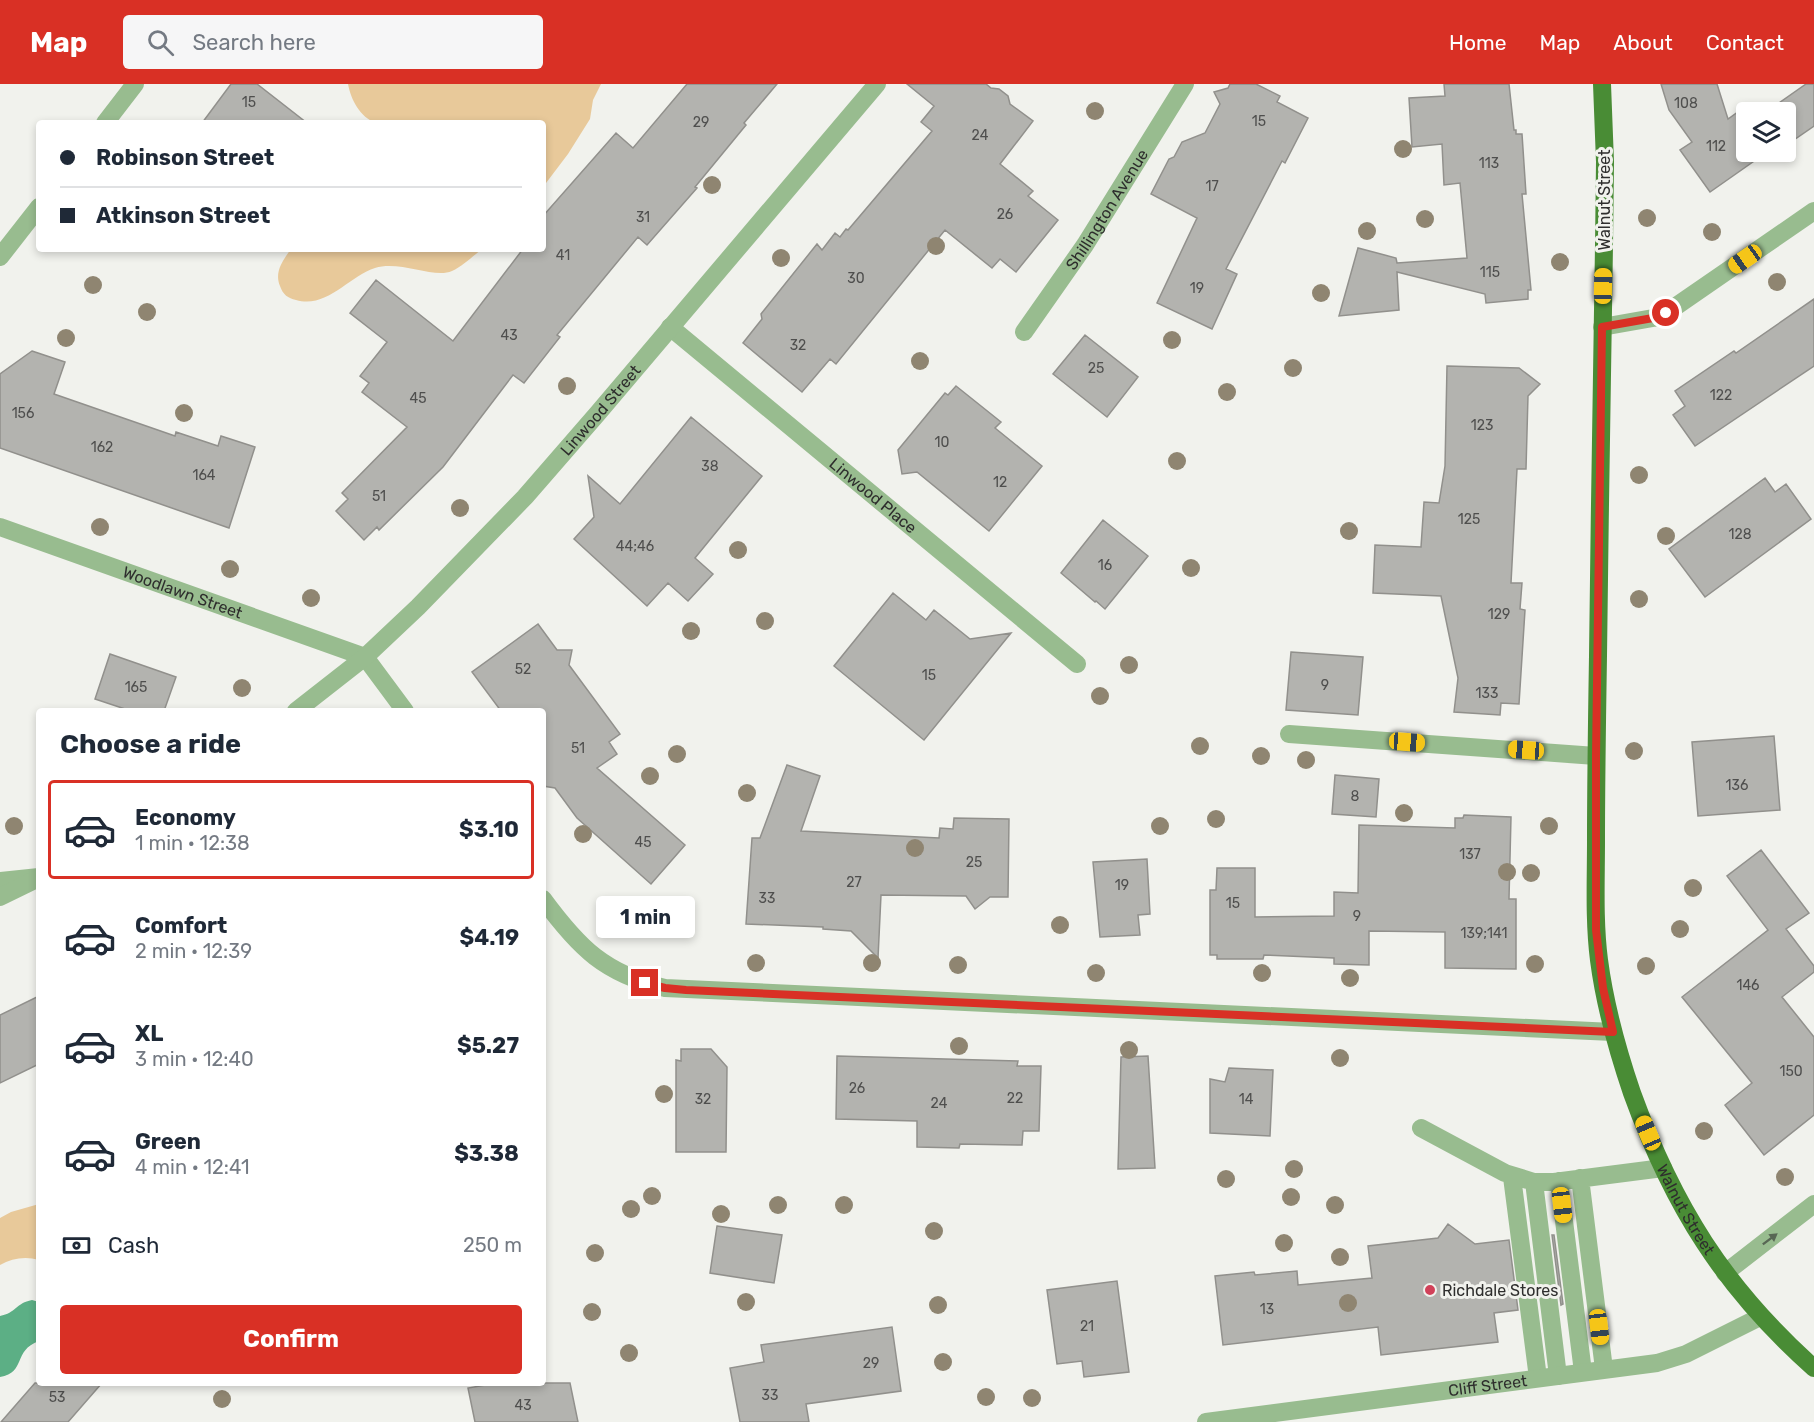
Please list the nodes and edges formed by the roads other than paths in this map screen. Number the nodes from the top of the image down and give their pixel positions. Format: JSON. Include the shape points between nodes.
{"nodes":[{"id":1,"x":135,"y":84,"type":"edge"},
{"id":2,"x":877,"y":84,"type":"edge"},
{"id":3,"x":1185,"y":84,"type":"edge"},
{"id":4,"x":1602,"y":84,"type":"edge"},
{"id":5,"x":107,"y":120,"type":"edge"},
{"id":6,"x":36,"y":211,"type":"edge"},
{"id":7,"x":1814,"y":211,"type":"edge"},
{"id":8,"x":0,"y":257,"type":"edge"},
{"id":9,"x":670,"y":327,"type":"junction"},
{"id":10,"x":1602,"y":327,"type":"junction"},
{"id":11,"x":1024,"y":332,"type":"dead end"},
{"id":12,"x":0,"y":527,"type":"edge"},
{"id":13,"x":365,"y":657,"type":"junction"},
{"id":14,"x":1077,"y":664,"type":"dead end"},
{"id":15,"x":300,"y":708,"type":"edge"},
{"id":16,"x":403,"y":708,"type":"edge"},
{"id":17,"x":1289,"y":734,"type":"dead end"},
{"id":18,"x":1596,"y":756,"type":"junction"},
{"id":19,"x":36,"y":877,"type":"edge"},
{"id":20,"x":36,"y":879,"type":"edge"},
{"id":21,"x":0,"y":880,"type":"edge"},
{"id":22,"x":0,"y":897,"type":"edge"},
{"id":23,"x":546,"y":903,"type":"edge"},
{"id":24,"x":1613,"y":1032,"type":"junction"},
{"id":25,"x":1421,"y":1128,"type":"dead end"},
{"id":26,"x":1663,"y":1168,"type":"junction"},
{"id":27,"x":1512,"y":1176,"type":"junction"},
{"id":28,"x":1580,"y":1179,"type":"junction"},
{"id":29,"x":1534,"y":1182,"type":"junction"},
{"id":30,"x":1559,"y":1182,"type":"junction"},
{"id":31,"x":1814,"y":1204,"type":"edge"},
{"id":32,"x":1725,"y":1273,"type":"junction"},
{"id":33,"x":1761,"y":1317,"type":"junction"},
{"id":34,"x":1814,"y":1368,"type":"edge"},
{"id":35,"x":1604,"y":1369,"type":"junction"},
{"id":36,"x":1583,"y":1372,"type":"junction"},
{"id":37,"x":1558,"y":1376,"type":"junction"},
{"id":38,"x":1538,"y":1378,"type":"junction"},
{"id":39,"x":1206,"y":1422,"type":"edge"}],
"edges":[{"from":1,"to":5,"type":"street"},
{"from":2,"to":9,"type":"street","name":"Linwood Street"},
{"from":3,"to":11,"type":"street","name":"Shillington Avenue","via":[[1085,245]]},
{"from":4,"to":10,"type":"main road","name":"Walnut Street"},
{"from":6,"to":8,"type":"street"},
{"from":7,"to":10,"type":"street","via":[[1672,309],[1653,318]]},
{"from":9,"to":13,"type":"street","name":"Linwood Street","via":[[525,497]]},
{"from":9,"to":14,"type":"street","name":"Linwood Place"},
{"from":10,"to":18,"type":"main road","name":"Walnut Street"},
{"from":12,"to":13,"type":"street","name":"Woodlawn Street"},
{"from":13,"to":15,"type":"street","name":"Linwood Street"},
{"from":13,"to":16,"type":"street"},
{"from":17,"to":18,"type":"street"},
{"from":18,"to":24,"type":"main road","name":"Walnut Street","via":[[1596,930]]},
{"from":19,"to":21,"type":"street"},
{"from":20,"to":22,"type":"street"},
{"from":23,"to":24,"type":"street","via":[[589,954],[625,975],[665,988]]},
{"from":24,"to":26,"type":"main road","name":"Walnut Street","via":[[1640,1115]]},
{"from":25,"to":27,"type":"street"},
{"from":26,"to":28,"type":"street"},
{"from":26,"to":32,"type":"main road","name":"Walnut Street","via":[[1689,1220]]},
{"from":27,"to":29,"type":"street"},
{"from":27,"to":38,"type":"street"},
{"from":28,"to":30,"type":"street"},
{"from":28,"to":35,"type":"street"},
{"from":29,"to":30,"type":"street"},
{"from":29,"to":37,"type":"street"},
{"from":30,"to":36,"type":"street"},
{"from":32,"to":31,"type":"street","one_way":true},
{"from":32,"to":33,"type":"main road","name":"Walnut Street"},
{"from":33,"to":34,"type":"main road","name":"Walnut Street"},
{"from":33,"to":35,"type":"street","name":"Cliff Street","via":[[1686,1354],[1657,1363]]},
{"from":35,"to":36,"type":"street","name":"Cliff Street"},
{"from":36,"to":37,"type":"street","name":"Cliff Street"},
{"from":37,"to":38,"type":"street","name":"Cliff Street"},
{"from":38,"to":39,"type":"street","name":"Cliff Street"}]}
